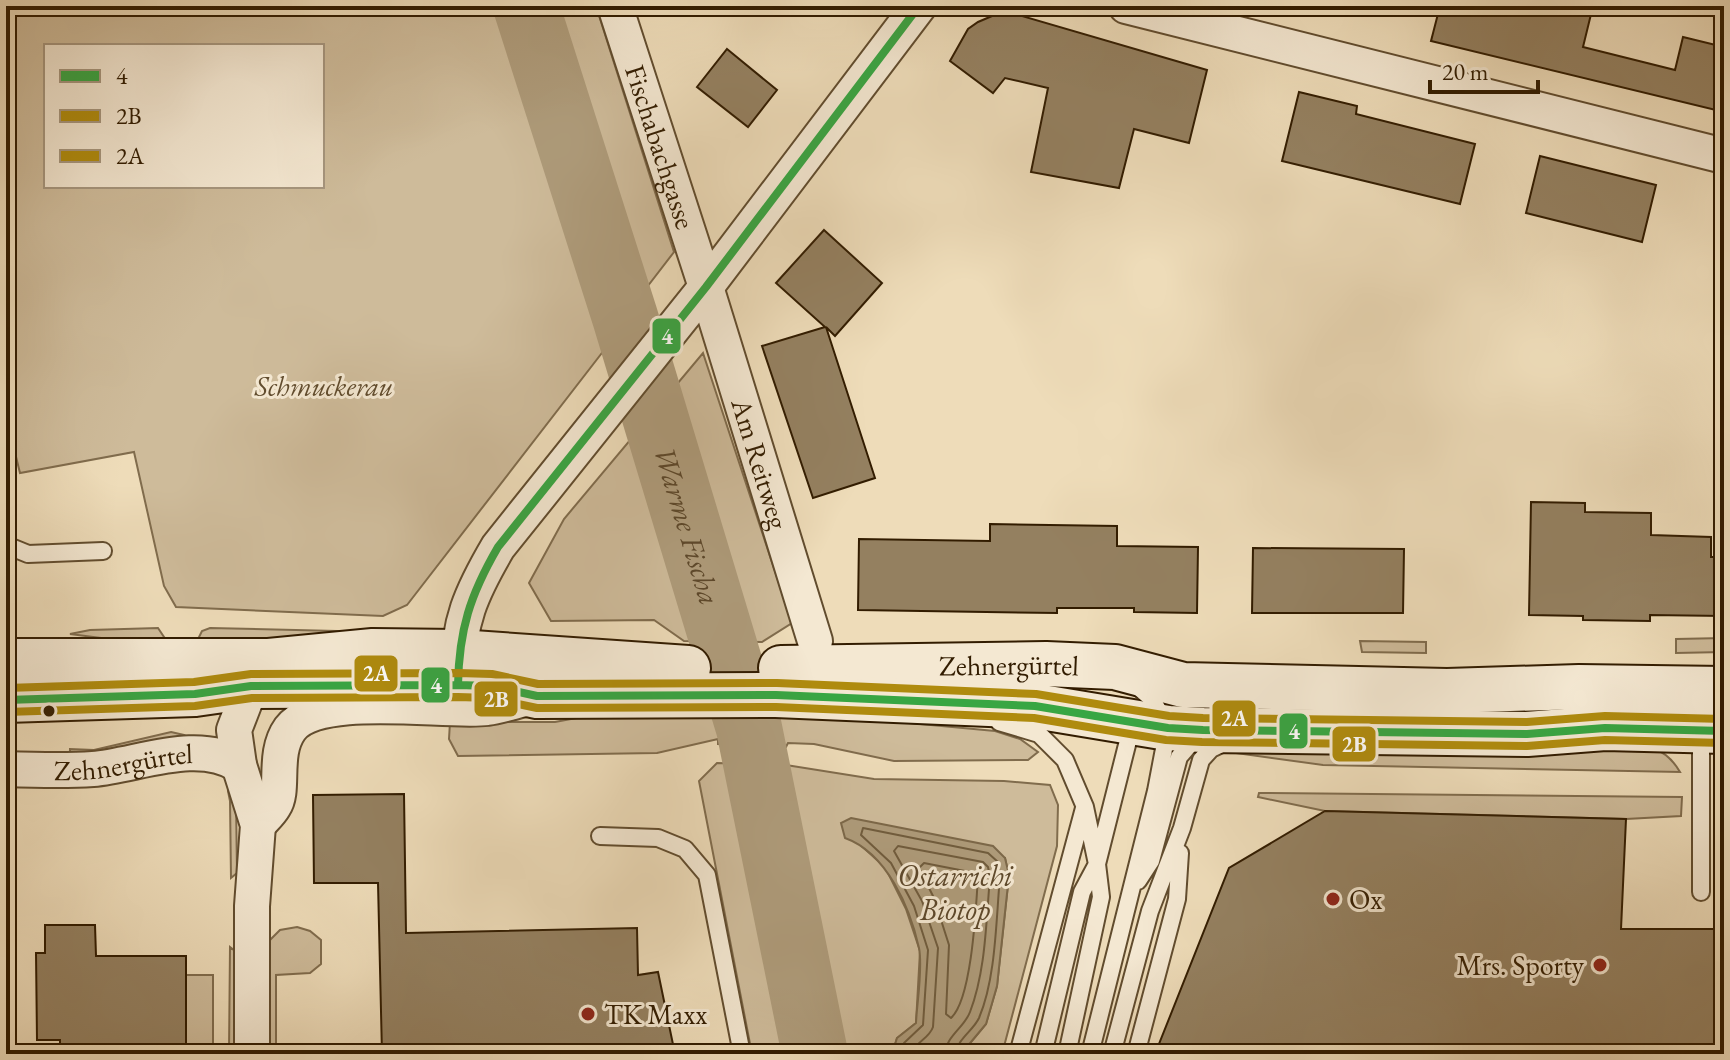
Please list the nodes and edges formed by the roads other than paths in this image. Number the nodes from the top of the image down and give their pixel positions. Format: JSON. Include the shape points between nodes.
{"nodes":[{"id":1,"x":615,"y":6,"type":"edge"},
{"id":2,"x":919,"y":6,"type":"edge"},
{"id":3,"x":1126,"y":6,"type":"edge"},
{"id":4,"x":1724,"y":156,"type":"edge"},
{"id":5,"x":706,"y":287,"type":"junction"},
{"id":6,"x":6,"y":545,"type":"edge"},
{"id":7,"x":103,"y":551,"type":"dead end"},
{"id":8,"x":815,"y":641,"type":"dead end"},
{"id":9,"x":6,"y":661,"type":"edge"},
{"id":10,"x":458,"y":668,"type":"junction"},
{"id":11,"x":260,"y":674,"type":"junction"},
{"id":12,"x":694,"y":681,"type":"junction"},
{"id":13,"x":773,"y":682,"type":"junction"},
{"id":14,"x":1724,"y":689,"type":"edge"},
{"id":15,"x":195,"y":694,"type":"junction"},
{"id":16,"x":537,"y":696,"type":"junction"},
{"id":17,"x":849,"y":699,"type":"junction"},
{"id":18,"x":6,"y":700,"type":"edge"},
{"id":19,"x":1168,"y":712,"type":"junction"},
{"id":20,"x":234,"y":730,"type":"junction"},
{"id":21,"x":1265,"y":731,"type":"junction"},
{"id":22,"x":1713,"y":731,"type":"edge"},
{"id":23,"x":239,"y":765,"type":"junction"},
{"id":24,"x":6,"y":769,"type":"edge"},
{"id":25,"x":1085,"y":807,"type":"junction"},
{"id":26,"x":258,"y":825,"type":"junction"},
{"id":27,"x":1182,"y":828,"type":"junction"},
{"id":28,"x":600,"y":836,"type":"dead end"},
{"id":29,"x":1097,"y":864,"type":"junction"},
{"id":30,"x":1131,"y":892,"type":"junction"},
{"id":31,"x":1701,"y":892,"type":"dead end"},
{"id":32,"x":252,"y":1054,"type":"edge"},
{"id":33,"x":742,"y":1054,"type":"edge"},
{"id":34,"x":1018,"y":1054,"type":"edge"},
{"id":35,"x":1043,"y":1054,"type":"edge"},
{"id":36,"x":1067,"y":1054,"type":"edge"},
{"id":37,"x":1090,"y":1054,"type":"edge"},
{"id":38,"x":1112,"y":1054,"type":"edge"},
{"id":39,"x":1136,"y":1054,"type":"edge"}],
"edges":[{"from":1,"to":5,"type":"street","name":"Fischabachgasse"},
{"from":2,"to":5,"type":"street"},
{"from":3,"to":4,"type":"street"},
{"from":5,"to":8,"type":"street","name":"Am Reitweg"},
{"from":5,"to":10,"type":"street","via":[[498,547],[474,586],[461,628]]},
{"from":6,"to":7,"type":"lane","via":[[28,554]]},
{"from":9,"to":11,"type":"main road","name":"Zehnergürtel"},
{"from":10,"to":11,"type":"main road","name":"Zehnergürtel","via":[[373,651]]},
{"from":10,"to":12,"type":"main road","name":"Zehnergürtel"},
{"from":10,"to":16,"type":"main road","name":"Zehnergürtel","via":[[491,686]]},
{"from":11,"to":15,"type":"main road","name":"Zehnergürtel"},
{"from":11,"to":20,"type":"street"},
{"from":12,"to":13,"type":"main road","name":"Zehnergürtel"},
{"from":12,"to":16,"type":"main road","name":"Zehnergürtel"},
{"from":13,"to":17,"type":"main road","name":"Zehnergürtel"},
{"from":13,"to":19,"type":"main road","name":"Zehnergürtel","via":[[1046,664],[1115,667]]},
{"from":14,"to":19,"type":"main road","name":"Zehnergürtel","via":[[1447,691]]},
{"from":15,"to":18,"type":"main road","name":"Zehnergürtel"},
{"from":15,"to":20,"type":"street","via":[[222,710]]},
{"from":16,"to":26,"type":"street","via":[[486,708],[370,705],[297,721],[279,752],[276,804]]},
{"from":17,"to":19,"type":"main road","name":"Zehnergürtel"},
{"from":17,"to":25,"type":"lane","via":[[888,712],[987,718],[1039,734],[1065,760]]},
{"from":19,"to":21,"type":"main road","name":"Zehnergürtel"},
{"from":19,"to":29,"type":"lane"},
{"from":19,"to":30,"type":"lane","via":[[1156,791]]},
{"from":19,"to":30,"type":"lane","via":[[1179,757],[1151,861]]},
{"from":20,"to":23,"type":"street"},
{"from":21,"to":22,"type":"main road","name":"Zehnergürtel"},
{"from":21,"to":27,"type":"lane","via":[[1232,739],[1201,760]]},
{"from":22,"to":31,"type":"lane"},
{"from":23,"to":24,"type":"street","name":"Zehnergürtel","via":[[224,755],[208,754],[94,769]]},
{"from":23,"to":26,"type":"street"},
{"from":25,"to":29,"type":"lane"},
{"from":25,"to":34,"type":"lane"},
{"from":26,"to":32,"type":"street"},
{"from":27,"to":38,"type":"lane","via":[[1150,911]]},
{"from":27,"to":39,"type":"lane","via":[[1177,899]]},
{"from":28,"to":33,"type":"lane","via":[[658,838],[685,849],[707,875]]},
{"from":29,"to":35,"type":"lane","via":[[1082,892]]},
{"from":29,"to":36,"type":"lane","via":[[1101,897]]},
{"from":30,"to":37,"type":"lane"}]}
